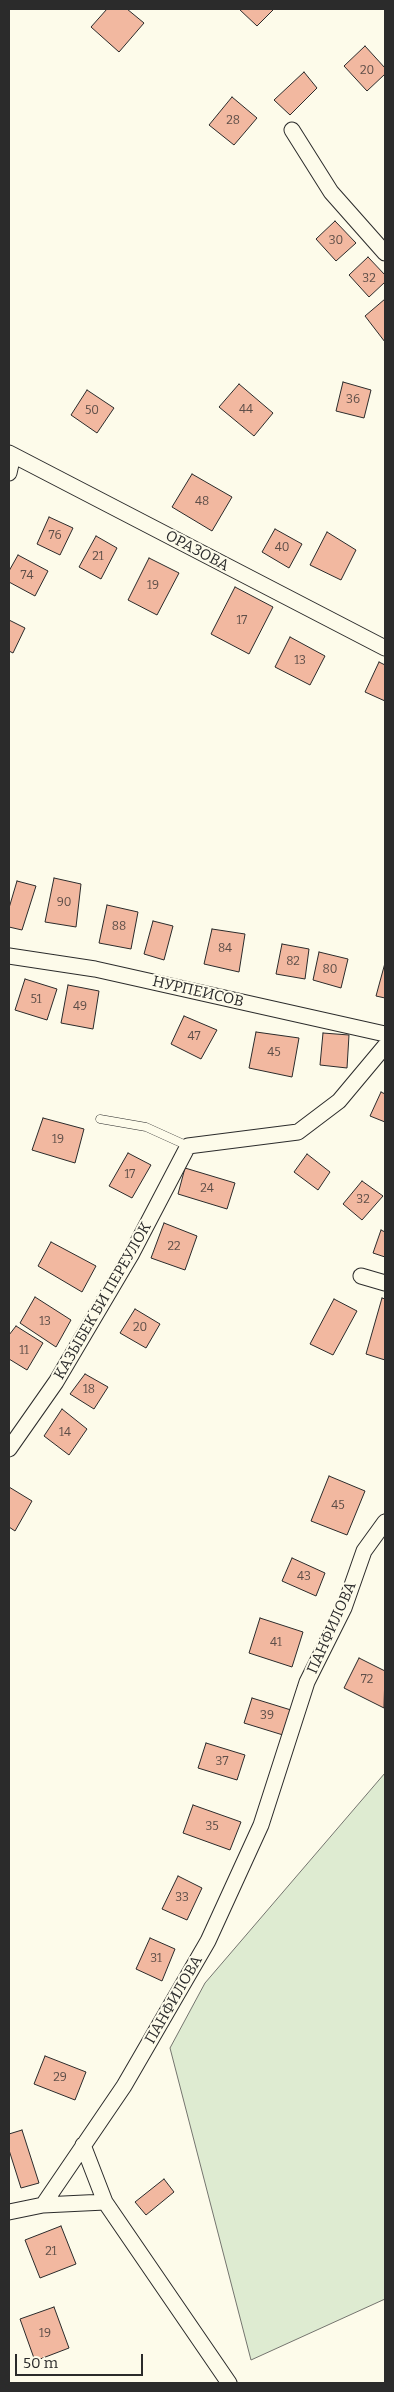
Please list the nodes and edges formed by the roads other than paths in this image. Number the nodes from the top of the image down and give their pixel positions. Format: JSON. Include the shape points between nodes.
{"nodes":[{"id":1,"x":292,"y":130,"type":"dead end"},
{"id":2,"x":385,"y":253,"type":"edge"},
{"id":3,"x":11,"y":454,"type":"edge"},
{"id":4,"x":9,"y":473,"type":"edge"},
{"id":5,"x":385,"y":648,"type":"edge"},
{"id":6,"x":9,"y":956,"type":"edge"},
{"id":7,"x":385,"y":1034,"type":"edge"},
{"id":8,"x":385,"y":1046,"type":"edge"},
{"id":9,"x":100,"y":1119,"type":"dead end"},
{"id":10,"x":188,"y":1146,"type":"junction"},
{"id":11,"x":361,"y":1276,"type":"dead end"},
{"id":12,"x":385,"y":1283,"type":"edge"},
{"id":13,"x":9,"y":1449,"type":"edge"},
{"id":14,"x":385,"y":1522,"type":"edge"},
{"id":15,"x":83,"y":2145,"type":"junction"},
{"id":16,"x":105,"y":2202,"type":"junction"},
{"id":17,"x":43,"y":2205,"type":"junction"},
{"id":18,"x":9,"y":2212,"type":"edge"},
{"id":19,"x":229,"y":2383,"type":"edge"}],
"edges":[{"from":1,"to":2,"type":"street","via":[[331,192]]},
{"from":3,"to":4,"type":"street"},
{"from":3,"to":5,"type":"street","name":"ОРАЗОВА"},
{"from":6,"to":7,"type":"street","name":"НУРПЕИСОВ","via":[[94,969]]},
{"from":8,"to":10,"type":"street","via":[[340,1101],[298,1132]]},
{"from":9,"to":10,"type":"lane","via":[[146,1127]]},
{"from":10,"to":13,"type":"street","name":"КАЗЫБЕК БИ ПЕРЕУЛОК","via":[[116,1280],[56,1382]]},
{"from":11,"to":12,"type":"street"},
{"from":14,"to":15,"type":"street","name":"ПАНФИЛОВА","via":[[364,1551],[344,1608],[307,1682],[261,1825],[208,1941],[124,2086]]},
{"from":15,"to":16,"type":"street"},
{"from":15,"to":17,"type":"street","name":"ПАНФИЛОВА"},
{"from":16,"to":17,"type":"street"},
{"from":16,"to":19,"type":"street"},
{"from":17,"to":18,"type":"street"}]}
